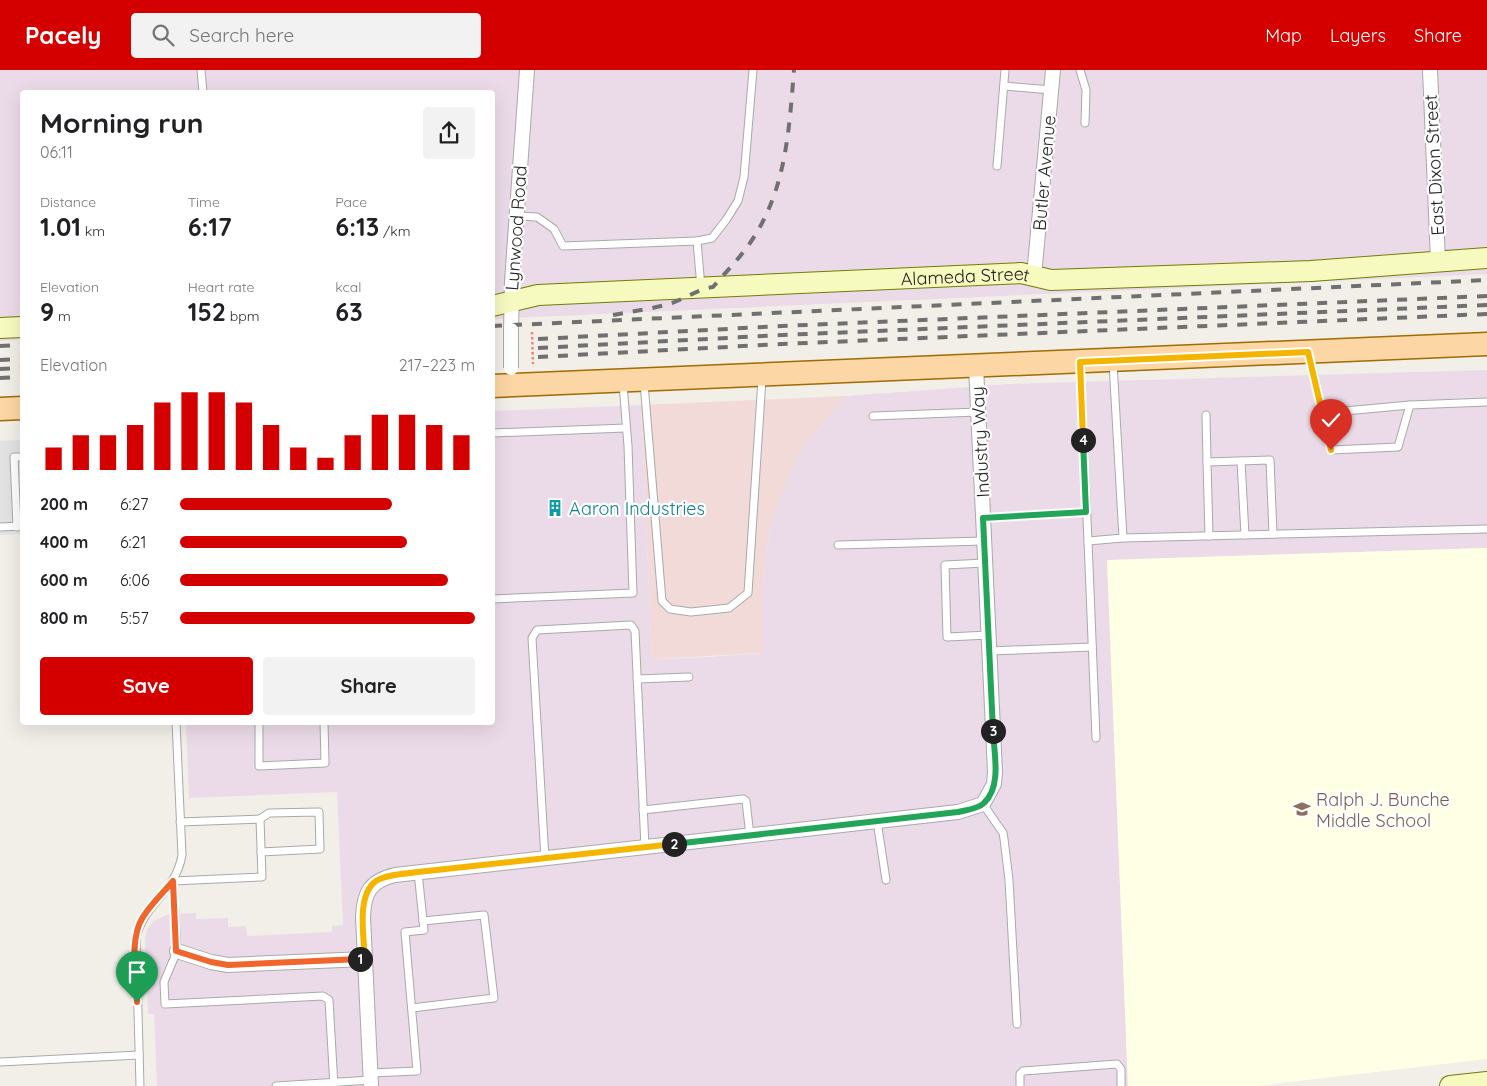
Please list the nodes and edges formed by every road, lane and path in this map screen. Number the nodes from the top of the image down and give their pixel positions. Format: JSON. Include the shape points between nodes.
{"nodes":[{"id":1,"x":201,"y":70,"type":"edge"},
{"id":2,"x":527,"y":70,"type":"edge"},
{"id":3,"x":753,"y":70,"type":"edge"},
{"id":4,"x":1005,"y":70,"type":"edge"},
{"id":5,"x":1053,"y":70,"type":"edge"},
{"id":6,"x":1080,"y":70,"type":"edge"},
{"id":7,"x":1430,"y":70,"type":"edge"},
{"id":8,"x":1004,"y":86,"type":"junction"},
{"id":9,"x":203,"y":90,"type":"edge"},
{"id":10,"x":1051,"y":90,"type":"junction"},
{"id":11,"x":1086,"y":122,"type":"dead end"},
{"id":12,"x":996,"y":166,"type":"dead end"},
{"id":13,"x":517,"y":216,"type":"junction"},
{"id":14,"x":697,"y":241,"type":"junction"},
{"id":15,"x":1487,"y":258,"type":"edge"},
{"id":16,"x":1438,"y":261,"type":"junction"},
{"id":17,"x":1034,"y":276,"type":"junction"},
{"id":18,"x":701,"y":287,"type":"junction"},
{"id":19,"x":502,"y":304,"type":"edge"},
{"id":20,"x":20,"y":327,"type":"edge"},
{"id":21,"x":0,"y":328,"type":"edge"},
{"id":22,"x":532,"y":332,"type":"dead end"},
{"id":23,"x":1487,"y":344,"type":"edge"},
{"id":24,"x":1308,"y":352,"type":"junction"},
{"id":25,"x":1096,"y":361,"type":"junction"},
{"id":26,"x":533,"y":364,"type":"dead end"},
{"id":27,"x":976,"y":366,"type":"junction"},
{"id":28,"x":762,"y":375,"type":"junction"},
{"id":29,"x":505,"y":380,"type":"edge"},
{"id":30,"x":633,"y":380,"type":"junction"},
{"id":31,"x":1487,"y":402,"type":"edge"},
{"id":32,"x":1410,"y":405,"type":"junction"},
{"id":33,"x":20,"y":408,"type":"edge"},
{"id":34,"x":0,"y":409,"type":"edge"},
{"id":35,"x":978,"y":412,"type":"junction"},
{"id":36,"x":1323,"y":413,"type":"junction"},
{"id":37,"x":1206,"y":415,"type":"dead end"},
{"id":38,"x":873,"y":416,"type":"dead end"},
{"id":39,"x":626,"y":428,"type":"junction"},
{"id":40,"x":495,"y":433,"type":"edge"},
{"id":41,"x":20,"y":457,"type":"edge"},
{"id":42,"x":1241,"y":461,"type":"junction"},
{"id":43,"x":1207,"y":462,"type":"junction"},
{"id":44,"x":1086,"y":512,"type":"junction"},
{"id":45,"x":983,"y":518,"type":"junction"},
{"id":46,"x":20,"y":527,"type":"edge"},
{"id":47,"x":0,"y":528,"type":"edge"},
{"id":48,"x":1487,"y":529,"type":"edge"},
{"id":49,"x":1273,"y":534,"type":"junction"},
{"id":50,"x":1245,"y":535,"type":"junction"},
{"id":51,"x":1209,"y":536,"type":"junction"},
{"id":52,"x":1123,"y":538,"type":"junction"},
{"id":53,"x":984,"y":541,"type":"junction"},
{"id":54,"x":1088,"y":541,"type":"junction"},
{"id":55,"x":838,"y":545,"type":"dead end"},
{"id":56,"x":985,"y":563,"type":"junction"},
{"id":57,"x":495,"y":599,"type":"edge"},
{"id":58,"x":988,"y":635,"type":"junction"},
{"id":59,"x":1092,"y":647,"type":"junction"},
{"id":60,"x":989,"y":651,"type":"junction"},
{"id":61,"x":689,"y":677,"type":"dead end"},
{"id":62,"x":637,"y":679,"type":"junction"},
{"id":63,"x":176,"y":725,"type":"edge"},
{"id":64,"x":259,"y":725,"type":"edge"},
{"id":65,"x":324,"y":725,"type":"edge"},
{"id":66,"x":1096,"y":738,"type":"dead end"},
{"id":67,"x":983,"y":804,"type":"junction"},
{"id":68,"x":643,"y":810,"type":"junction"},
{"id":69,"x":260,"y":819,"type":"junction"},
{"id":70,"x":877,"y":821,"type":"junction"},
{"id":71,"x":180,"y":822,"type":"junction"},
{"id":72,"x":750,"y":836,"type":"junction"},
{"id":73,"x":645,"y":848,"type":"junction"},
{"id":74,"x":261,"y":852,"type":"junction"},
{"id":75,"x":545,"y":859,"type":"junction"},
{"id":76,"x":418,"y":872,"type":"junction"},
{"id":77,"x":886,"y":880,"type":"dead end"},
{"id":78,"x":173,"y":881,"type":"junction"},
{"id":79,"x":423,"y":921,"type":"junction"},
{"id":80,"x":176,"y":951,"type":"junction"},
{"id":81,"x":365,"y":959,"type":"junction"},
{"id":82,"x":412,"y":1008,"type":"junction"},
{"id":83,"x":1017,"y":1024,"type":"dead end"},
{"id":84,"x":139,"y":1055,"type":"junction"},
{"id":85,"x":0,"y":1062,"type":"edge"},
{"id":86,"x":371,"y":1080,"type":"edge"},
{"id":87,"x":1487,"y":1082,"type":"edge"},
{"id":88,"x":334,"y":1084,"type":"edge"},
{"id":89,"x":140,"y":1086,"type":"edge"},
{"id":90,"x":276,"y":1086,"type":"edge"},
{"id":91,"x":1020,"y":1086,"type":"edge"},
{"id":92,"x":1121,"y":1086,"type":"edge"},
{"id":93,"x":1450,"y":1086,"type":"edge"}],
"edges":[{"from":1,"to":9,"type":"lane"},
{"from":2,"to":13,"type":"street","name":"Lynwood Road"},
{"from":3,"to":14,"type":"lane","via":[[744,177],[738,202],[712,238]]},
{"from":4,"to":8,"type":"lane"},
{"from":5,"to":10,"type":"street","name":"Butler Avenue"},
{"from":6,"to":11,"type":"lane","via":[[1086,90]]},
{"from":7,"to":16,"type":"street","name":"East Dixon Street"},
{"from":8,"to":10,"type":"lane"},
{"from":8,"to":12,"type":"lane"},
{"from":10,"to":17,"type":"street","name":"Butler Avenue"},
{"from":13,"to":14,"type":"lane","via":[[537,217],[554,229],[563,246]]},
{"from":13,"to":19,"type":"street","name":"Lynwood Road"},
{"from":14,"to":18,"type":"lane"},
{"from":15,"to":16,"type":"street","name":"Alameda Street"},
{"from":16,"to":17,"type":"street","name":"Alameda Street","via":[[1311,271],[1051,280]]},
{"from":17,"to":18,"type":"street","name":"Alameda Street","via":[[1021,273]]},
{"from":18,"to":19,"type":"street","name":"Alameda Street","via":[[538,295]]},
{"from":19,"to":29,"type":"street","name":"Lynwood Road","bridge":true,"via":[[511,330]]},
{"from":20,"to":21,"type":"street"},
{"from":22,"to":26,"type":"path"},
{"from":23,"to":24,"type":"main road"},
{"from":24,"to":25,"type":"main road"},
{"from":24,"to":36,"type":"lane"},
{"from":25,"to":27,"type":"main road"},
{"from":25,"to":44,"type":"lane"},
{"from":25,"to":52,"type":"lane"},
{"from":27,"to":28,"type":"main road"},
{"from":27,"to":35,"type":"street","name":"Industry Way"},
{"from":28,"to":30,"type":"main road"},
{"from":28,"to":30,"type":"lane","via":[[748,593],[729,608],[691,612],[670,610],[662,601]]},
{"from":29,"to":30,"type":"main road"},
{"from":30,"to":39,"type":"lane"},
{"from":31,"to":32,"type":"lane"},
{"from":32,"to":36,"type":"lane"},
{"from":32,"to":36,"type":"lane","via":[[1398,447],[1331,450]]},
{"from":33,"to":34,"type":"main road"},
{"from":35,"to":38,"type":"lane"},
{"from":35,"to":45,"type":"street","name":"Industry Way"},
{"from":37,"to":43,"type":"lane"},
{"from":39,"to":40,"type":"lane"},
{"from":39,"to":57,"type":"lane","via":[[633,593]]},
{"from":41,"to":46,"type":"lane","via":[[14,457]]},
{"from":42,"to":43,"type":"lane"},
{"from":42,"to":49,"type":"lane","via":[[1270,460]]},
{"from":42,"to":50,"type":"lane"},
{"from":43,"to":51,"type":"lane"},
{"from":44,"to":45,"type":"lane"},
{"from":44,"to":54,"type":"lane"},
{"from":45,"to":53,"type":"street","name":"Industry Way"},
{"from":46,"to":47,"type":"lane"},
{"from":48,"to":49,"type":"lane"},
{"from":49,"to":50,"type":"lane"},
{"from":50,"to":51,"type":"lane"},
{"from":51,"to":52,"type":"lane"},
{"from":52,"to":54,"type":"lane"},
{"from":53,"to":55,"type":"lane"},
{"from":53,"to":56,"type":"street","name":"Industry Way"},
{"from":54,"to":59,"type":"lane"},
{"from":56,"to":58,"type":"street","name":"Industry Way"},
{"from":56,"to":58,"type":"lane","via":[[945,566],[947,637]]},
{"from":58,"to":60,"type":"street","name":"Industry Way"},
{"from":59,"to":60,"type":"lane"},
{"from":59,"to":66,"type":"lane"},
{"from":60,"to":67,"type":"street","name":"Industry Way","via":[[995,772],[990,795]]},
{"from":61,"to":62,"type":"lane"},
{"from":62,"to":68,"type":"lane"},
{"from":62,"to":75,"type":"lane","via":[[635,631],[631,625],[537,630],[532,638]]},
{"from":63,"to":71,"type":"lane"},
{"from":64,"to":65,"type":"lane","via":[[259,766],[324,763]]},
{"from":67,"to":70,"type":"street","via":[[958,812]]},
{"from":67,"to":83,"type":"lane","via":[[1004,838]]},
{"from":68,"to":72,"type":"lane","via":[[743,799],[748,805]]},
{"from":68,"to":73,"type":"lane"},
{"from":69,"to":71,"type":"lane"},
{"from":69,"to":74,"type":"lane"},
{"from":69,"to":74,"type":"lane","via":[[268,813],[319,812],[320,849]]},
{"from":70,"to":72,"type":"street"},
{"from":70,"to":77,"type":"lane"},
{"from":71,"to":78,"type":"lane","via":[[182,855]]},
{"from":72,"to":73,"type":"street"},
{"from":73,"to":75,"type":"street"},
{"from":74,"to":78,"type":"lane","via":[[262,877]]},
{"from":75,"to":76,"type":"street"},
{"from":76,"to":79,"type":"lane"},
{"from":76,"to":81,"type":"street","via":[[376,881],[366,896],[363,917]]},
{"from":78,"to":80,"type":"lane"},
{"from":78,"to":84,"type":"lane","via":[[143,918],[136,938]]},
{"from":79,"to":82,"type":"lane","via":[[424,930],[405,932]]},
{"from":79,"to":82,"type":"lane","via":[[484,915],[494,998]]},
{"from":80,"to":81,"type":"street","via":[[228,965]]},
{"from":80,"to":88,"type":"lane","via":[[164,982],[165,1004],[323,996],[329,1000]]},
{"from":81,"to":86,"type":"street"},
{"from":82,"to":86,"type":"lane","via":[[417,1071]]},
{"from":84,"to":85,"type":"lane"},
{"from":84,"to":89,"type":"lane"},
{"from":86,"to":88,"type":"lane"},
{"from":87,"to":93,"type":"street"},
{"from":88,"to":90,"type":"lane"},
{"from":91,"to":92,"type":"lane","via":[[1020,1074],[1023,1072],[1117,1064],[1121,1069]]}]}
